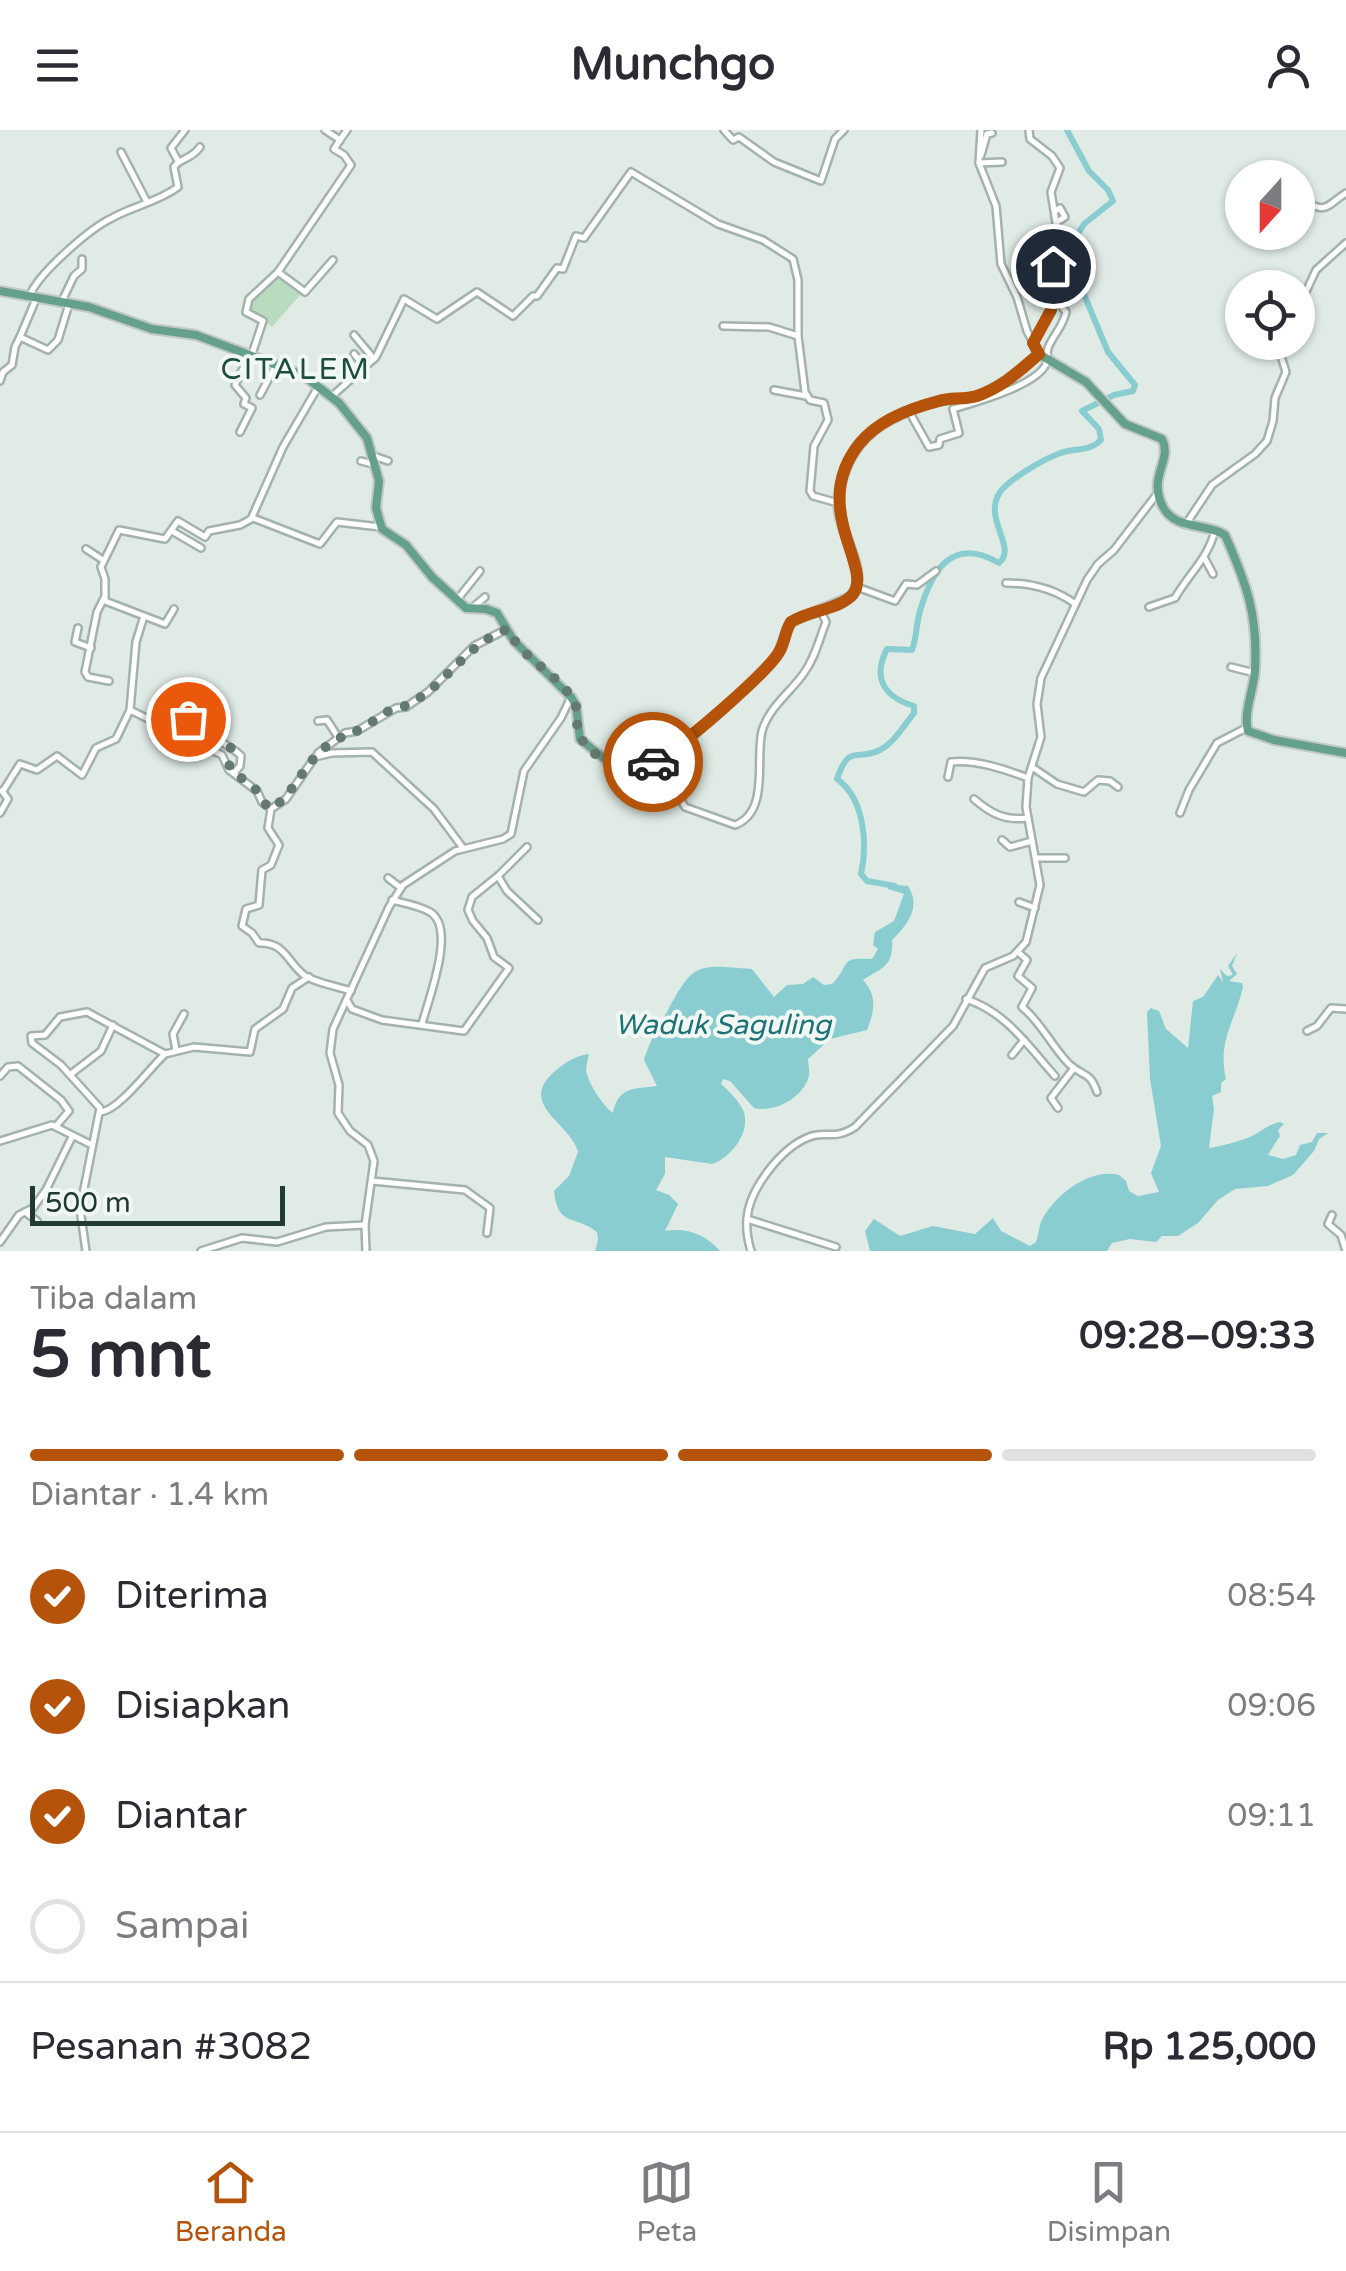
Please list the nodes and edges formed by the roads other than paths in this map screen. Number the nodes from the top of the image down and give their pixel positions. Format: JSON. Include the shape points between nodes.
{"nodes":[{"id":1,"x":185,"y":130,"type":"edge"},
{"id":2,"x":326,"y":130,"type":"edge"},
{"id":3,"x":347,"y":130,"type":"edge"},
{"id":4,"x":724,"y":130,"type":"edge"},
{"id":5,"x":844,"y":130,"type":"edge"},
{"id":6,"x":980,"y":130,"type":"edge"},
{"id":7,"x":1029,"y":130,"type":"edge"},
{"id":8,"x":992,"y":133,"type":"dead end"},
{"id":9,"x":340,"y":140,"type":"junction"},
{"id":10,"x":200,"y":148,"type":"dead end"},
{"id":11,"x":120,"y":152,"type":"dead end"},
{"id":12,"x":980,"y":160,"type":"junction"},
{"id":13,"x":178,"y":161,"type":"junction"},
{"id":14,"x":1002,"y":162,"type":"dead end"},
{"id":15,"x":1346,"y":193,"type":"edge"},
{"id":16,"x":147,"y":202,"type":"junction"},
{"id":17,"x":1315,"y":205,"type":"edge"},
{"id":18,"x":1346,"y":243,"type":"edge"},
{"id":19,"x":82,"y":260,"type":"dead end"},
{"id":20,"x":334,"y":260,"type":"dead end"},
{"id":21,"x":278,"y":272,"type":"junction"},
{"id":22,"x":1315,"y":272,"type":"edge"},
{"id":23,"x":0,"y":291,"type":"edge"},
{"id":24,"x":33,"y":296,"type":"junction"},
{"id":25,"x":1051,"y":296,"type":"junction"},
{"id":26,"x":66,"y":302,"type":"junction"},
{"id":27,"x":723,"y":326,"type":"dead end"},
{"id":28,"x":354,"y":335,"type":"dead end"},
{"id":29,"x":798,"y":336,"type":"junction"},
{"id":30,"x":20,"y":337,"type":"junction"},
{"id":31,"x":1033,"y":343,"type":"junction"},
{"id":32,"x":251,"y":354,"type":"junction"},
{"id":33,"x":354,"y":354,"type":"dead end"},
{"id":34,"x":1039,"y":354,"type":"junction"},
{"id":35,"x":374,"y":359,"type":"junction"},
{"id":36,"x":1282,"y":360,"type":"edge"},
{"id":37,"x":1048,"y":362,"type":"junction"},
{"id":38,"x":277,"y":363,"type":"junction"},
{"id":39,"x":364,"y":366,"type":"junction"},
{"id":40,"x":0,"y":381,"type":"edge"},
{"id":41,"x":318,"y":387,"type":"junction"},
{"id":42,"x":774,"y":390,"type":"dead end"},
{"id":43,"x":260,"y":395,"type":"dead end"},
{"id":44,"x":331,"y":396,"type":"junction"},
{"id":45,"x":806,"y":396,"type":"junction"},
{"id":46,"x":912,"y":417,"type":"junction"},
{"id":47,"x":240,"y":432,"type":"dead end"},
{"id":48,"x":375,"y":460,"type":"junction"},
{"id":49,"x":361,"y":461,"type":"dead end"},
{"id":50,"x":388,"y":461,"type":"dead end"},
{"id":51,"x":1158,"y":492,"type":"junction"},
{"id":52,"x":838,"y":503,"type":"junction"},
{"id":53,"x":251,"y":519,"type":"junction"},
{"id":54,"x":1186,"y":524,"type":"junction"},
{"id":55,"x":380,"y":527,"type":"junction"},
{"id":56,"x":1215,"y":530,"type":"junction"},
{"id":57,"x":172,"y":531,"type":"junction"},
{"id":58,"x":86,"y":548,"type":"dead end"},
{"id":59,"x":200,"y":548,"type":"dead end"},
{"id":60,"x":1204,"y":557,"type":"junction"},
{"id":61,"x":103,"y":560,"type":"junction"},
{"id":62,"x":936,"y":570,"type":"dead end"},
{"id":63,"x":480,"y":571,"type":"dead end"},
{"id":64,"x":1213,"y":574,"type":"dead end"},
{"id":65,"x":1006,"y":583,"type":"dead end"},
{"id":66,"x":857,"y":587,"type":"junction"},
{"id":67,"x":485,"y":597,"type":"dead end"},
{"id":68,"x":104,"y":598,"type":"junction"},
{"id":69,"x":457,"y":600,"type":"junction"},
{"id":70,"x":1074,"y":603,"type":"junction"},
{"id":71,"x":1148,"y":607,"type":"dead end"},
{"id":72,"x":820,"y":608,"type":"junction"},
{"id":73,"x":174,"y":609,"type":"dead end"},
{"id":74,"x":470,"y":610,"type":"junction"},
{"id":75,"x":144,"y":616,"type":"junction"},
{"id":76,"x":78,"y":628,"type":"dead end"},
{"id":77,"x":508,"y":629,"type":"junction"},
{"id":78,"x":91,"y":648,"type":"junction"},
{"id":79,"x":1230,"y":668,"type":"dead end"},
{"id":80,"x":1255,"y":673,"type":"junction"},
{"id":81,"x":109,"y":681,"type":"dead end"},
{"id":82,"x":571,"y":696,"type":"junction"},
{"id":83,"x":130,"y":710,"type":"junction"},
{"id":84,"x":318,"y":721,"type":"dead end"},
{"id":85,"x":170,"y":728,"type":"junction"},
{"id":86,"x":1246,"y":728,"type":"junction"},
{"id":87,"x":338,"y":737,"type":"junction"},
{"id":88,"x":231,"y":747,"type":"junction"},
{"id":89,"x":1346,"y":753,"type":"edge"},
{"id":90,"x":315,"y":757,"type":"junction"},
{"id":91,"x":226,"y":760,"type":"junction"},
{"id":92,"x":1032,"y":767,"type":"junction"},
{"id":93,"x":678,"y":772,"type":"dead end"},
{"id":94,"x":234,"y":773,"type":"junction"},
{"id":95,"x":82,"y":775,"type":"junction"},
{"id":96,"x":948,"y":776,"type":"dead end"},
{"id":97,"x":1028,"y":778,"type":"junction"},
{"id":98,"x":78,"y":783,"type":"dead end"},
{"id":99,"x":1118,"y":787,"type":"dead end"},
{"id":100,"x":1,"y":790,"type":"edge"},
{"id":101,"x":974,"y":799,"type":"dead end"},
{"id":102,"x":271,"y":809,"type":"junction"},
{"id":103,"x":0,"y":813,"type":"edge"},
{"id":104,"x":1180,"y":814,"type":"dead end"},
{"id":105,"x":1027,"y":818,"type":"junction"},
{"id":106,"x":1002,"y":840,"type":"dead end"},
{"id":107,"x":1032,"y":841,"type":"junction"},
{"id":108,"x":527,"y":847,"type":"dead end"},
{"id":109,"x":464,"y":848,"type":"junction"},
{"id":110,"x":1036,"y":858,"type":"junction"},
{"id":111,"x":1065,"y":858,"type":"dead end"},
{"id":112,"x":498,"y":876,"type":"junction"},
{"id":113,"x":388,"y":878,"type":"dead end"},
{"id":114,"x":400,"y":888,"type":"junction"},
{"id":115,"x":392,"y":900,"type":"junction"},
{"id":116,"x":1019,"y":902,"type":"dead end"},
{"id":117,"x":1035,"y":908,"type":"junction"},
{"id":118,"x":538,"y":920,"type":"dead end"},
{"id":119,"x":1018,"y":952,"type":"junction"},
{"id":120,"x":310,"y":977,"type":"junction"},
{"id":121,"x":351,"y":991,"type":"junction"},
{"id":122,"x":348,"y":999,"type":"junction"},
{"id":123,"x":966,"y":999,"type":"junction"},
{"id":124,"x":1346,"y":1010,"type":"edge"},
{"id":125,"x":184,"y":1014,"type":"dead end"},
{"id":126,"x":114,"y":1024,"type":"junction"},
{"id":127,"x":422,"y":1024,"type":"junction"},
{"id":128,"x":1307,"y":1030,"type":"dead end"},
{"id":129,"x":1024,"y":1040,"type":"junction"},
{"id":130,"x":176,"y":1050,"type":"junction"},
{"id":131,"x":166,"y":1054,"type":"junction"},
{"id":132,"x":1012,"y":1055,"type":"dead end"},
{"id":133,"x":1074,"y":1068,"type":"junction"},
{"id":134,"x":70,"y":1075,"type":"junction"},
{"id":135,"x":0,"y":1076,"type":"edge"},
{"id":136,"x":1055,"y":1076,"type":"dead end"},
{"id":137,"x":1097,"y":1092,"type":"dead end"},
{"id":138,"x":1058,"y":1108,"type":"dead end"},
{"id":139,"x":100,"y":1112,"type":"junction"},
{"id":140,"x":56,"y":1126,"type":"junction"},
{"id":141,"x":72,"y":1137,"type":"junction"},
{"id":142,"x":0,"y":1141,"type":"edge"},
{"id":143,"x":92,"y":1146,"type":"junction"},
{"id":144,"x":372,"y":1181,"type":"junction"},
{"id":145,"x":25,"y":1212,"type":"junction"},
{"id":146,"x":1332,"y":1215,"type":"dead end"},
{"id":147,"x":747,"y":1218,"type":"junction"},
{"id":148,"x":37,"y":1222,"type":"dead end"},
{"id":149,"x":365,"y":1226,"type":"junction"},
{"id":150,"x":486,"y":1233,"type":"dead end"},
{"id":151,"x":0,"y":1242,"type":"edge"},
{"id":152,"x":836,"y":1247,"type":"dead end"},
{"id":153,"x":86,"y":1251,"type":"edge"},
{"id":154,"x":200,"y":1251,"type":"edge"},
{"id":155,"x":366,"y":1251,"type":"edge"},
{"id":156,"x":751,"y":1251,"type":"edge"},
{"id":157,"x":1346,"y":1251,"type":"edge"}],
"edges":[{"from":1,"to":13,"type":"street","via":[[171,148]]},
{"from":2,"to":9,"type":"street"},
{"from":3,"to":9,"type":"street"},
{"from":4,"to":5,"type":"street","via":[[774,162],[822,181]]},
{"from":6,"to":12,"type":"street"},
{"from":7,"to":25,"type":"street","via":[[1030,139],[1060,166],[1050,192],[1057,222]]},
{"from":8,"to":12,"type":"street"},
{"from":9,"to":21,"type":"street","via":[[334,148],[351,163],[347,174]]},
{"from":10,"to":13,"type":"street","via":[[193,158]]},
{"from":11,"to":16,"type":"street"},
{"from":12,"to":14,"type":"street"},
{"from":12,"to":31,"type":"street","via":[[996,206],[1001,264]]},
{"from":13,"to":16,"type":"street","via":[[178,187]]},
{"from":15,"to":17,"type":"street","via":[[1334,205]]},
{"from":16,"to":24,"type":"street","via":[[100,225],[44,276]]},
{"from":18,"to":22,"type":"street"},
{"from":19,"to":26,"type":"street"},
{"from":20,"to":21,"type":"street","via":[[305,292]]},
{"from":21,"to":32,"type":"street","via":[[245,307],[263,321]]},
{"from":23,"to":24,"type":"main road"},
{"from":24,"to":26,"type":"main road"},
{"from":24,"to":30,"type":"street"},
{"from":25,"to":31,"type":"street","via":[[1051,310]]},
{"from":25,"to":37,"type":"street","via":[[1066,312]]},
{"from":26,"to":30,"type":"street","via":[[57,343],[49,350]]},
{"from":26,"to":32,"type":"main road"},
{"from":27,"to":29,"type":"street","via":[[769,326]]},
{"from":28,"to":35,"type":"street"},
{"from":29,"to":35,"type":"street","via":[[797,272],[786,253],[718,224],[630,172],[584,238],[576,236],[564,267],[513,316],[477,292],[437,319],[405,299]]},
{"from":29,"to":45,"type":"street"},
{"from":30,"to":40,"type":"street"},
{"from":31,"to":34,"type":"street"},
{"from":32,"to":38,"type":"main road"},
{"from":32,"to":47,"type":"street","via":[[236,385],[252,408]]},
{"from":33,"to":39,"type":"street"},
{"from":34,"to":37,"type":"main road"},
{"from":34,"to":46,"type":"main road","via":[[992,390],[941,400]]},
{"from":35,"to":39,"type":"street"},
{"from":36,"to":54,"type":"street","via":[[1286,374],[1267,441],[1212,485]]},
{"from":37,"to":46,"type":"street","via":[[1024,382],[953,408],[958,433],[940,438],[939,445],[928,448]]},
{"from":37,"to":51,"type":"main road","via":[[1080,377],[1125,424],[1165,444]]},
{"from":38,"to":41,"type":"main road"},
{"from":38,"to":43,"type":"street"},
{"from":39,"to":44,"type":"street"},
{"from":41,"to":44,"type":"main road"},
{"from":41,"to":53,"type":"street"},
{"from":42,"to":45,"type":"street"},
{"from":44,"to":48,"type":"main road","via":[[356,422]]},
{"from":45,"to":52,"type":"street","via":[[824,403],[828,420],[814,446],[811,493]]},
{"from":46,"to":52,"type":"main road","via":[[885,420],[857,447]]},
{"from":48,"to":49,"type":"street"},
{"from":48,"to":50,"type":"street"},
{"from":48,"to":55,"type":"main road"},
{"from":51,"to":54,"type":"main road","via":[[1170,516]]},
{"from":51,"to":70,"type":"street","via":[[1094,568]]},
{"from":52,"to":66,"type":"main road","via":[[859,572]]},
{"from":53,"to":55,"type":"street","via":[[320,544],[337,522]]},
{"from":53,"to":57,"type":"street","via":[[205,537],[180,522]]},
{"from":54,"to":56,"type":"main road"},
{"from":55,"to":69,"type":"main road"},
{"from":56,"to":60,"type":"street"},
{"from":56,"to":80,"type":"main road","via":[[1227,539],[1252,602]]},
{"from":57,"to":59,"type":"street"},
{"from":57,"to":61,"type":"street","via":[[165,539],[120,530]]},
{"from":58,"to":61,"type":"street"},
{"from":60,"to":64,"type":"street"},
{"from":60,"to":71,"type":"street","via":[[1175,598]]},
{"from":61,"to":68,"type":"street"},
{"from":62,"to":66,"type":"street","via":[[917,585],[906,584],[896,601]]},
{"from":63,"to":69,"type":"street"},
{"from":65,"to":70,"type":"street","via":[[1036,585]]},
{"from":66,"to":72,"type":"main road","via":[[846,600]]},
{"from":67,"to":74,"type":"street"},
{"from":68,"to":75,"type":"street"},
{"from":68,"to":78,"type":"street"},
{"from":69,"to":74,"type":"main road"},
{"from":70,"to":92,"type":"street","via":[[1041,678],[1041,737]]},
{"from":72,"to":82,"type":"main road","via":[[791,622],[770,663],[657,761],[606,762],[580,738]]},
{"from":72,"to":93,"type":"street","via":[[826,622],[813,658],[764,726],[755,805],[746,818],[735,824],[685,807],[670,781]]},
{"from":73,"to":75,"type":"street","via":[[166,624]]},
{"from":74,"to":77,"type":"main road","via":[[495,612]]},
{"from":75,"to":83,"type":"street"},
{"from":76,"to":78,"type":"street","via":[[75,642]]},
{"from":77,"to":82,"type":"main road"},
{"from":77,"to":87,"type":"street","via":[[481,640],[406,707]]},
{"from":78,"to":81,"type":"street","via":[[85,674]]},
{"from":79,"to":80,"type":"street"},
{"from":80,"to":86,"type":"main road"},
{"from":82,"to":109,"type":"street","via":[[524,771],[510,836]]},
{"from":83,"to":85,"type":"street"},
{"from":83,"to":95,"type":"street","via":[[116,739],[95,750]]},
{"from":84,"to":87,"type":"street","via":[[327,720]]},
{"from":85,"to":88,"type":"street","via":[[179,720],[202,721]]},
{"from":85,"to":91,"type":"street"},
{"from":86,"to":89,"type":"main road"},
{"from":86,"to":104,"type":"street","via":[[1217,744]]},
{"from":87,"to":90,"type":"street"},
{"from":88,"to":91,"type":"street"},
{"from":88,"to":94,"type":"street","via":[[241,756]]},
{"from":90,"to":102,"type":"street"},
{"from":90,"to":109,"type":"street","via":[[375,753]]},
{"from":91,"to":94,"type":"street"},
{"from":92,"to":97,"type":"street"},
{"from":92,"to":99,"type":"street","via":[[1085,792],[1098,780]]},
{"from":94,"to":102,"type":"street"},
{"from":95,"to":98,"type":"street"},
{"from":95,"to":100,"type":"street","via":[[57,756],[39,770],[20,764]]},
{"from":96,"to":97,"type":"street","via":[[954,760]]},
{"from":97,"to":105,"type":"street"},
{"from":100,"to":103,"type":"street","via":[[8,799]]},
{"from":101,"to":105,"type":"street","via":[[990,813]]},
{"from":102,"to":120,"type":"street","via":[[268,828],[279,844],[262,871],[259,905],[246,909],[242,926],[258,944],[287,953]]},
{"from":105,"to":107,"type":"street"},
{"from":106,"to":107,"type":"street","via":[[1010,847]]},
{"from":107,"to":110,"type":"street"},
{"from":108,"to":112,"type":"street"},
{"from":109,"to":114,"type":"street"},
{"from":110,"to":111,"type":"street"},
{"from":110,"to":117,"type":"street"},
{"from":112,"to":118,"type":"street"},
{"from":112,"to":127,"type":"street","via":[[472,896],[468,910],[507,973],[464,1031]]},
{"from":113,"to":114,"type":"street"},
{"from":114,"to":115,"type":"street"},
{"from":115,"to":121,"type":"street"},
{"from":115,"to":127,"type":"street","via":[[430,911],[441,927]]},
{"from":116,"to":117,"type":"street"},
{"from":117,"to":119,"type":"street"},
{"from":119,"to":123,"type":"street","via":[[987,966]]},
{"from":119,"to":133,"type":"street","via":[[1026,960],[1018,976],[1032,988],[1022,1007]]},
{"from":120,"to":121,"type":"street"},
{"from":120,"to":130,"type":"street","via":[[255,1028],[250,1052]]},
{"from":121,"to":122,"type":"street"},
{"from":122,"to":127,"type":"street","via":[[368,1016]]},
{"from":122,"to":144,"type":"street","via":[[330,1053],[339,1116],[371,1148]]},
{"from":123,"to":129,"type":"street","via":[[999,1014]]},
{"from":123,"to":147,"type":"street","via":[[950,1029],[855,1127],[834,1137],[813,1136],[790,1150],[758,1188]]},
{"from":124,"to":128,"type":"street","via":[[1331,1008]]},
{"from":125,"to":130,"type":"street","via":[[174,1034]]},
{"from":126,"to":131,"type":"street"},
{"from":126,"to":134,"type":"street","via":[[100,1050]]},
{"from":126,"to":134,"type":"street","via":[[87,1012],[61,1017],[46,1034],[31,1036]]},
{"from":129,"to":132,"type":"street"},
{"from":129,"to":136,"type":"street"},
{"from":130,"to":131,"type":"street"},
{"from":131,"to":139,"type":"street","via":[[120,1103]]},
{"from":133,"to":137,"type":"street","via":[[1090,1076]]},
{"from":133,"to":138,"type":"street","via":[[1051,1098]]},
{"from":134,"to":139,"type":"street"},
{"from":135,"to":140,"type":"street","via":[[18,1066],[61,1100],[69,1111]]},
{"from":139,"to":143,"type":"street"},
{"from":140,"to":141,"type":"street"},
{"from":140,"to":142,"type":"street"},
{"from":141,"to":143,"type":"street"},
{"from":141,"to":145,"type":"street","via":[[46,1190]]},
{"from":143,"to":153,"type":"street","via":[[80,1209]]},
{"from":144,"to":149,"type":"street"},
{"from":144,"to":150,"type":"street","via":[[468,1191],[490,1208]]},
{"from":145,"to":148,"type":"street"},
{"from":145,"to":151,"type":"street"},
{"from":146,"to":157,"type":"street","via":[[1328,1224]]},
{"from":147,"to":152,"type":"street"},
{"from":147,"to":156,"type":"street"},
{"from":149,"to":154,"type":"street","via":[[326,1227],[278,1242],[242,1238]]},
{"from":149,"to":155,"type":"street"}]}
